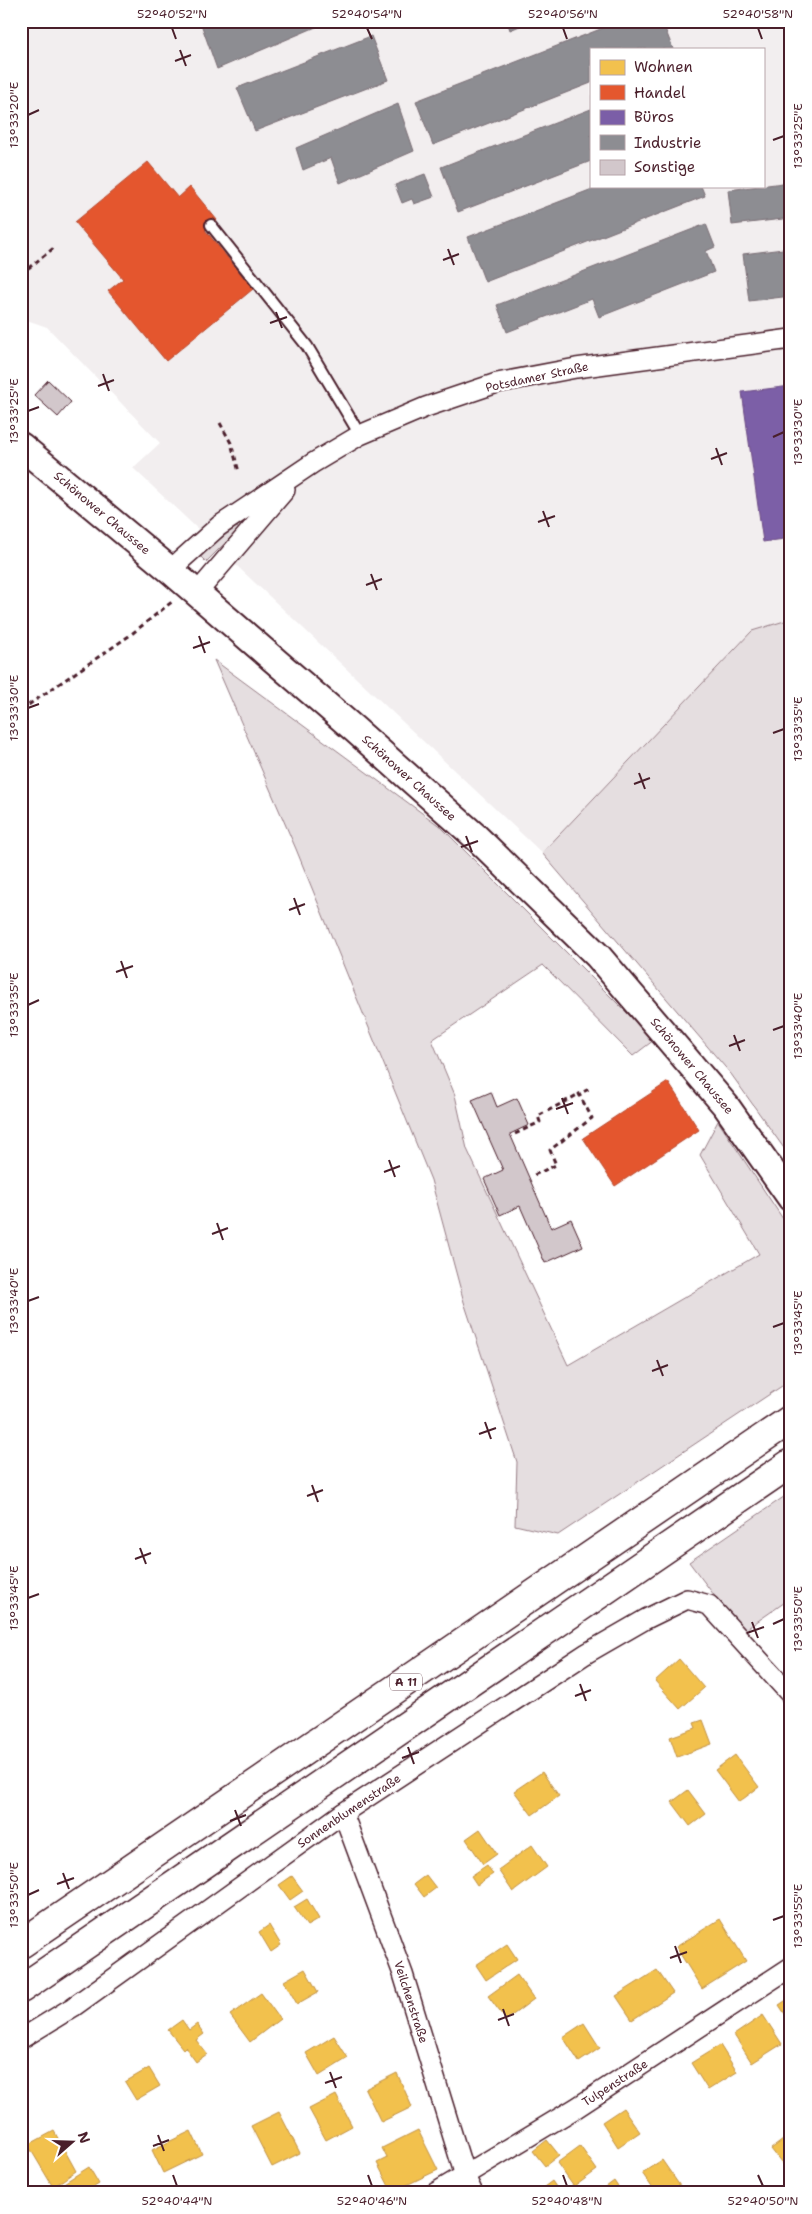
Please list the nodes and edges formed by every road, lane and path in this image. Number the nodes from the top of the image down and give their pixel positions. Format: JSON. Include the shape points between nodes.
{"nodes":[{"id":1,"x":211,"y":225,"type":"dead end"},
{"id":2,"x":55,"y":246,"type":"dead end"},
{"id":3,"x":21,"y":274,"type":"edge"},
{"id":4,"x":791,"y":339,"type":"edge"},
{"id":5,"x":220,"y":423,"type":"dead end"},
{"id":6,"x":360,"y":435,"type":"junction"},
{"id":7,"x":21,"y":446,"type":"edge"},
{"id":8,"x":239,"y":472,"type":"dead end"},
{"id":9,"x":300,"y":472,"type":"junction"},
{"id":10,"x":170,"y":570,"type":"junction"},
{"id":11,"x":185,"y":597,"type":"junction"},
{"id":12,"x":21,"y":710,"type":"edge"},
{"id":13,"x":589,"y":1089,"type":"dead end"},
{"id":14,"x":580,"y":1094,"type":"junction"},
{"id":15,"x":515,"y":1134,"type":"dead end"},
{"id":16,"x":534,"y":1175,"type":"dead end"},
{"id":17,"x":791,"y":1198,"type":"edge"},
{"id":18,"x":791,"y":1419,"type":"edge"},
{"id":19,"x":791,"y":1463,"type":"edge"},
{"id":20,"x":791,"y":1695,"type":"edge"},
{"id":21,"x":343,"y":1813,"type":"junction"},
{"id":22,"x":21,"y":1944,"type":"edge"},
{"id":23,"x":791,"y":1967,"type":"edge"},
{"id":24,"x":21,"y":1989,"type":"edge"},
{"id":25,"x":21,"y":2039,"type":"edge"},
{"id":26,"x":469,"y":2185,"type":"edge"},
{"id":27,"x":434,"y":2193,"type":"edge"}],
"edges":[{"from":1,"to":6,"type":"lane","via":[[307,346]]},
{"from":2,"to":3,"type":"path"},
{"from":4,"to":6,"type":"street","name":"Potsdamer Straße","via":[[576,368],[497,383],[426,407]]},
{"from":5,"to":8,"type":"path","via":[[231,443]]},
{"from":6,"to":9,"type":"street","name":"Potsdamer Straße"},
{"from":7,"to":10,"type":"main road","name":"Schönower Chaussee"},
{"from":9,"to":10,"type":"street","name":"Potsdamer Straße","via":[[219,526]]},
{"from":9,"to":11,"type":"street","name":"Potsdamer Straße"},
{"from":10,"to":11,"type":"main road","name":"Schönower Chaussee"},
{"from":11,"to":12,"type":"path"},
{"from":11,"to":17,"type":"main road","name":"Schönower Chaussee","via":[[476,837],[598,956],[726,1106]]},
{"from":13,"to":14,"type":"path"},
{"from":14,"to":15,"type":"path","via":[[538,1116],[540,1122]]},
{"from":14,"to":16,"type":"path","via":[[592,1118],[550,1150],[556,1165]]},
{"from":18,"to":22,"type":"highway","number":"A 11"},
{"from":19,"to":24,"type":"highway"},
{"from":20,"to":21,"type":"street","name":"Sonnenblumenstraße","via":[[709,1605],[687,1599],[646,1618],[587,1653]]},
{"from":21,"to":25,"type":"street","name":"Sonnenblumenstraße","via":[[73,2007]]},
{"from":21,"to":26,"type":"street","name":"Veilchenstraße","via":[[403,1974]]},
{"from":23,"to":26,"type":"street","name":"Tulpenstraße","via":[[576,2108]]},
{"from":26,"to":27,"type":"street","name":"Tulpenstraße"}]}
